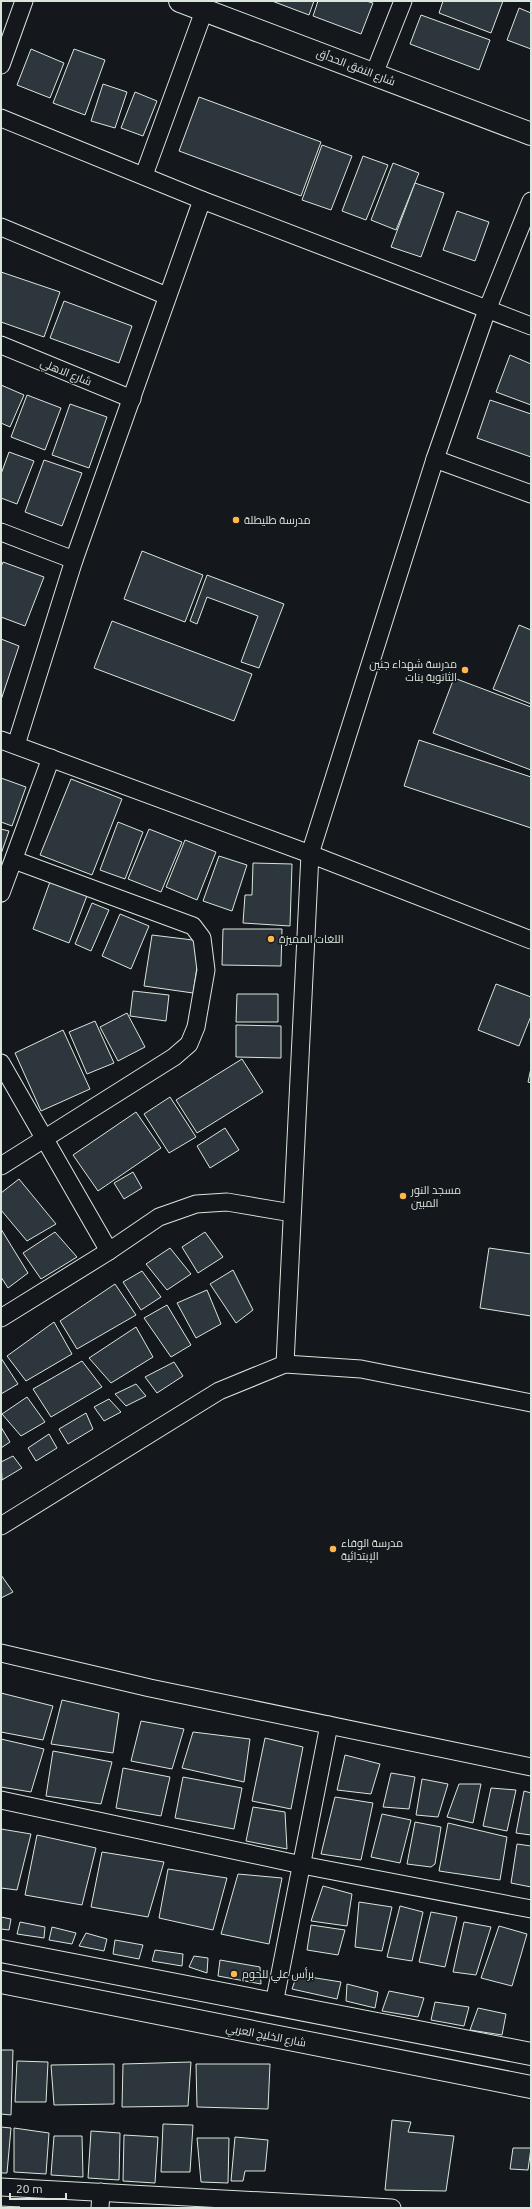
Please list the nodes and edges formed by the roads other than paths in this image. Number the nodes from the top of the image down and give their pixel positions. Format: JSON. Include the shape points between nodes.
{"nodes":[{"id":1,"x":24,"y":1,"type":"edge"},
{"id":2,"x":180,"y":1,"type":"edge"},
{"id":3,"x":404,"y":1,"type":"edge"},
{"id":4,"x":204,"y":11,"type":"junction"},
{"id":5,"x":1,"y":65,"type":"edge"},
{"id":6,"x":374,"y":74,"type":"junction"},
{"id":7,"x":1,"y":118,"type":"edge"},
{"id":8,"x":531,"y":134,"type":"edge"},
{"id":9,"x":144,"y":175,"type":"junction"},
{"id":10,"x":202,"y":200,"type":"junction"},
{"id":11,"x":531,"y":201,"type":"edge"},
{"id":12,"x":1,"y":227,"type":"edge"},
{"id":13,"x":167,"y":296,"type":"junction"},
{"id":14,"x":488,"y":310,"type":"junction"},
{"id":15,"x":531,"y":326,"type":"edge"},
{"id":16,"x":1,"y":345,"type":"edge"},
{"id":17,"x":132,"y":399,"type":"junction"},
{"id":18,"x":435,"y":458,"type":"junction"},
{"id":19,"x":531,"y":494,"type":"edge"},
{"id":20,"x":1,"y":532,"type":"edge"},
{"id":21,"x":74,"y":560,"type":"junction"},
{"id":22,"x":8,"y":742,"type":"edge"},
{"id":23,"x":51,"y":758,"type":"junction"},
{"id":24,"x":310,"y":854,"type":"junction"},
{"id":25,"x":14,"y":860,"type":"junction"},
{"id":26,"x":1,"y":892,"type":"edge"},
{"id":27,"x":531,"y":940,"type":"edge"},
{"id":28,"x":1,"y":1063,"type":"edge"},
{"id":29,"x":45,"y":1140,"type":"junction"},
{"id":30,"x":1,"y":1166,"type":"edge"},
{"id":31,"x":292,"y":1213,"type":"junction"},
{"id":32,"x":109,"y":1251,"type":"junction"},
{"id":33,"x":1,"y":1318,"type":"edge"},
{"id":34,"x":285,"y":1364,"type":"junction"},
{"id":35,"x":531,"y":1402,"type":"edge"},
{"id":36,"x":1,"y":1526,"type":"edge"},
{"id":37,"x":1,"y":1654,"type":"edge"},
{"id":38,"x":329,"y":1725,"type":"junction"},
{"id":39,"x":531,"y":1767,"type":"edge"},
{"id":40,"x":1,"y":1800,"type":"edge"},
{"id":41,"x":302,"y":1865,"type":"junction"},
{"id":42,"x":531,"y":1909,"type":"edge"},
{"id":43,"x":1,"y":1951,"type":"edge"},
{"id":44,"x":1,"y":1982,"type":"edge"},
{"id":45,"x":274,"y":2004,"type":"junction"},
{"id":46,"x":531,"y":2054,"type":"edge"},
{"id":47,"x":531,"y":2087,"type":"edge"},
{"id":48,"x":1,"y":2186,"type":"edge"},
{"id":49,"x":101,"y":2200,"type":"edge"},
{"id":50,"x":392,"y":2208,"type":"edge"}],
"edges":[{"from":1,"to":5,"type":"street"},
{"from":2,"to":4,"type":"main road","name":"شارع النفق الحدأق"},
{"from":3,"to":6,"type":"street"},
{"from":4,"to":6,"type":"main road","name":"شارع النفق الحدأق"},
{"from":4,"to":9,"type":"street"},
{"from":6,"to":8,"type":"main road","name":"شارع النفق الحدأق"},
{"from":7,"to":9,"type":"street"},
{"from":9,"to":10,"type":"street"},
{"from":10,"to":13,"type":"street"},
{"from":10,"to":14,"type":"street"},
{"from":11,"to":14,"type":"street"},
{"from":12,"to":13,"type":"street"},
{"from":13,"to":17,"type":"street"},
{"from":14,"to":15,"type":"street"},
{"from":14,"to":18,"type":"street"},
{"from":16,"to":17,"type":"street","name":"شارع الاهلي"},
{"from":17,"to":21,"type":"street"},
{"from":18,"to":19,"type":"street"},
{"from":18,"to":24,"type":"street"},
{"from":20,"to":21,"type":"street"},
{"from":21,"to":22,"type":"street"},
{"from":22,"to":23,"type":"street"},
{"from":23,"to":24,"type":"street"},
{"from":23,"to":25,"type":"street"},
{"from":24,"to":27,"type":"street"},
{"from":24,"to":31,"type":"street"},
{"from":25,"to":26,"type":"street"},
{"from":25,"to":29,"type":"street","via":[[193,926],[202,938],[206,970],[196,1027],[189,1044],[174,1057]]},
{"from":28,"to":29,"type":"street"},
{"from":29,"to":30,"type":"street"},
{"from":29,"to":32,"type":"street"},
{"from":31,"to":32,"type":"street","via":[[226,1202],[196,1204],[159,1217]]},
{"from":31,"to":34,"type":"street"},
{"from":32,"to":33,"type":"street"},
{"from":34,"to":35,"type":"street","via":[[361,1369]]},
{"from":34,"to":36,"type":"street","via":[[219,1391]]},
{"from":37,"to":38,"type":"street"},
{"from":38,"to":39,"type":"street"},
{"from":38,"to":41,"type":"street"},
{"from":40,"to":41,"type":"street"},
{"from":41,"to":42,"type":"street"},
{"from":41,"to":45,"type":"street"},
{"from":43,"to":45,"type":"main road"},
{"from":44,"to":47,"type":"main road","name":"شارع الخليج العربي"},
{"from":45,"to":46,"type":"main road"},
{"from":48,"to":49,"type":"street"},
{"from":49,"to":50,"type":"street"}]}
